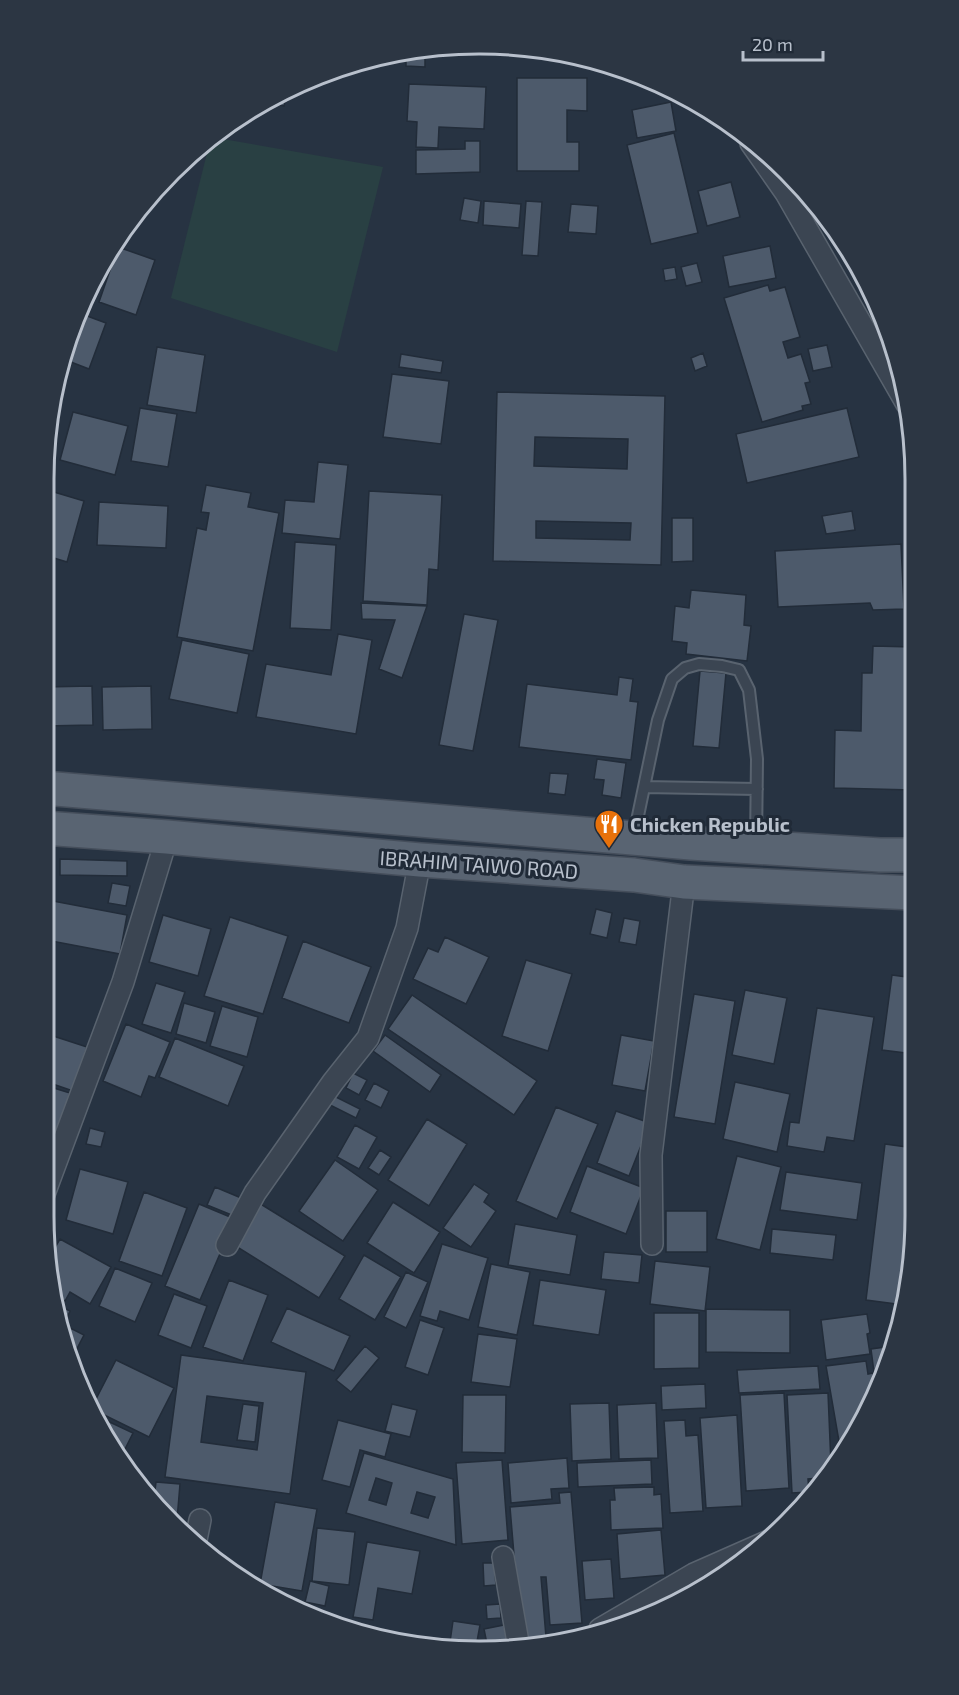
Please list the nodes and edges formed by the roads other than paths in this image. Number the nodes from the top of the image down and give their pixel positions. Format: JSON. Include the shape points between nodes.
{"nodes":[{"id":1,"x":768,"y":167,"type":"edge"},
{"id":2,"x":894,"y":381,"type":"edge"},
{"id":3,"x":644,"y":787,"type":"junction"},
{"id":4,"x":54,"y":789,"type":"edge"},
{"id":5,"x":757,"y":789,"type":"junction"},
{"id":6,"x":54,"y":829,"type":"edge"},
{"id":7,"x":167,"y":837,"type":"junction"},
{"id":8,"x":634,"y":838,"type":"junction"},
{"id":9,"x":756,"y":848,"type":"junction"},
{"id":10,"x":905,"y":855,"type":"edge"},
{"id":11,"x":420,"y":860,"type":"junction"},
{"id":12,"x":684,"y":882,"type":"junction"},
{"id":13,"x":905,"y":893,"type":"edge"},
{"id":14,"x":54,"y":1167,"type":"edge"},
{"id":15,"x":652,"y":1244,"type":"dead end"},
{"id":16,"x":227,"y":1245,"type":"dead end"},
{"id":17,"x":737,"y":1555,"type":"edge"},
{"id":18,"x":502,"y":1557,"type":"dead end"},
{"id":19,"x":623,"y":1616,"type":"edge"},
{"id":20,"x":517,"y":1639,"type":"edge"}],
"edges":[{"from":1,"to":2,"type":"street"},
{"from":3,"to":5,"type":"lane"},
{"from":3,"to":5,"type":"lane","via":[[658,720],[672,679],[685,668],[699,664],[739,670],[749,690]]},
{"from":3,"to":8,"type":"lane"},
{"from":4,"to":8,"type":"main road","name":"IBRAHIM TAIWO ROAD"},
{"from":5,"to":9,"type":"lane"},
{"from":6,"to":7,"type":"main road","name":"IBRAHIM TAIWO ROAD"},
{"from":7,"to":11,"type":"main road","name":"IBRAHIM TAIWO ROAD"},
{"from":7,"to":14,"type":"street","via":[[123,982]]},
{"from":8,"to":9,"type":"main road","name":"IBRAHIM TAIWO ROAD"},
{"from":9,"to":10,"type":"main road","name":"IBRAHIM TAIWO ROAD"},
{"from":11,"to":12,"type":"main road","name":"IBRAHIM TAIWO ROAD"},
{"from":11,"to":16,"type":"street","via":[[407,928],[368,1038],[255,1193]]},
{"from":12,"to":13,"type":"main road","name":"IBRAHIM TAIWO ROAD"},
{"from":12,"to":15,"type":"street","via":[[651,1155]]},
{"from":17,"to":19,"type":"street","via":[[694,1574]]},
{"from":18,"to":20,"type":"street"}]}
